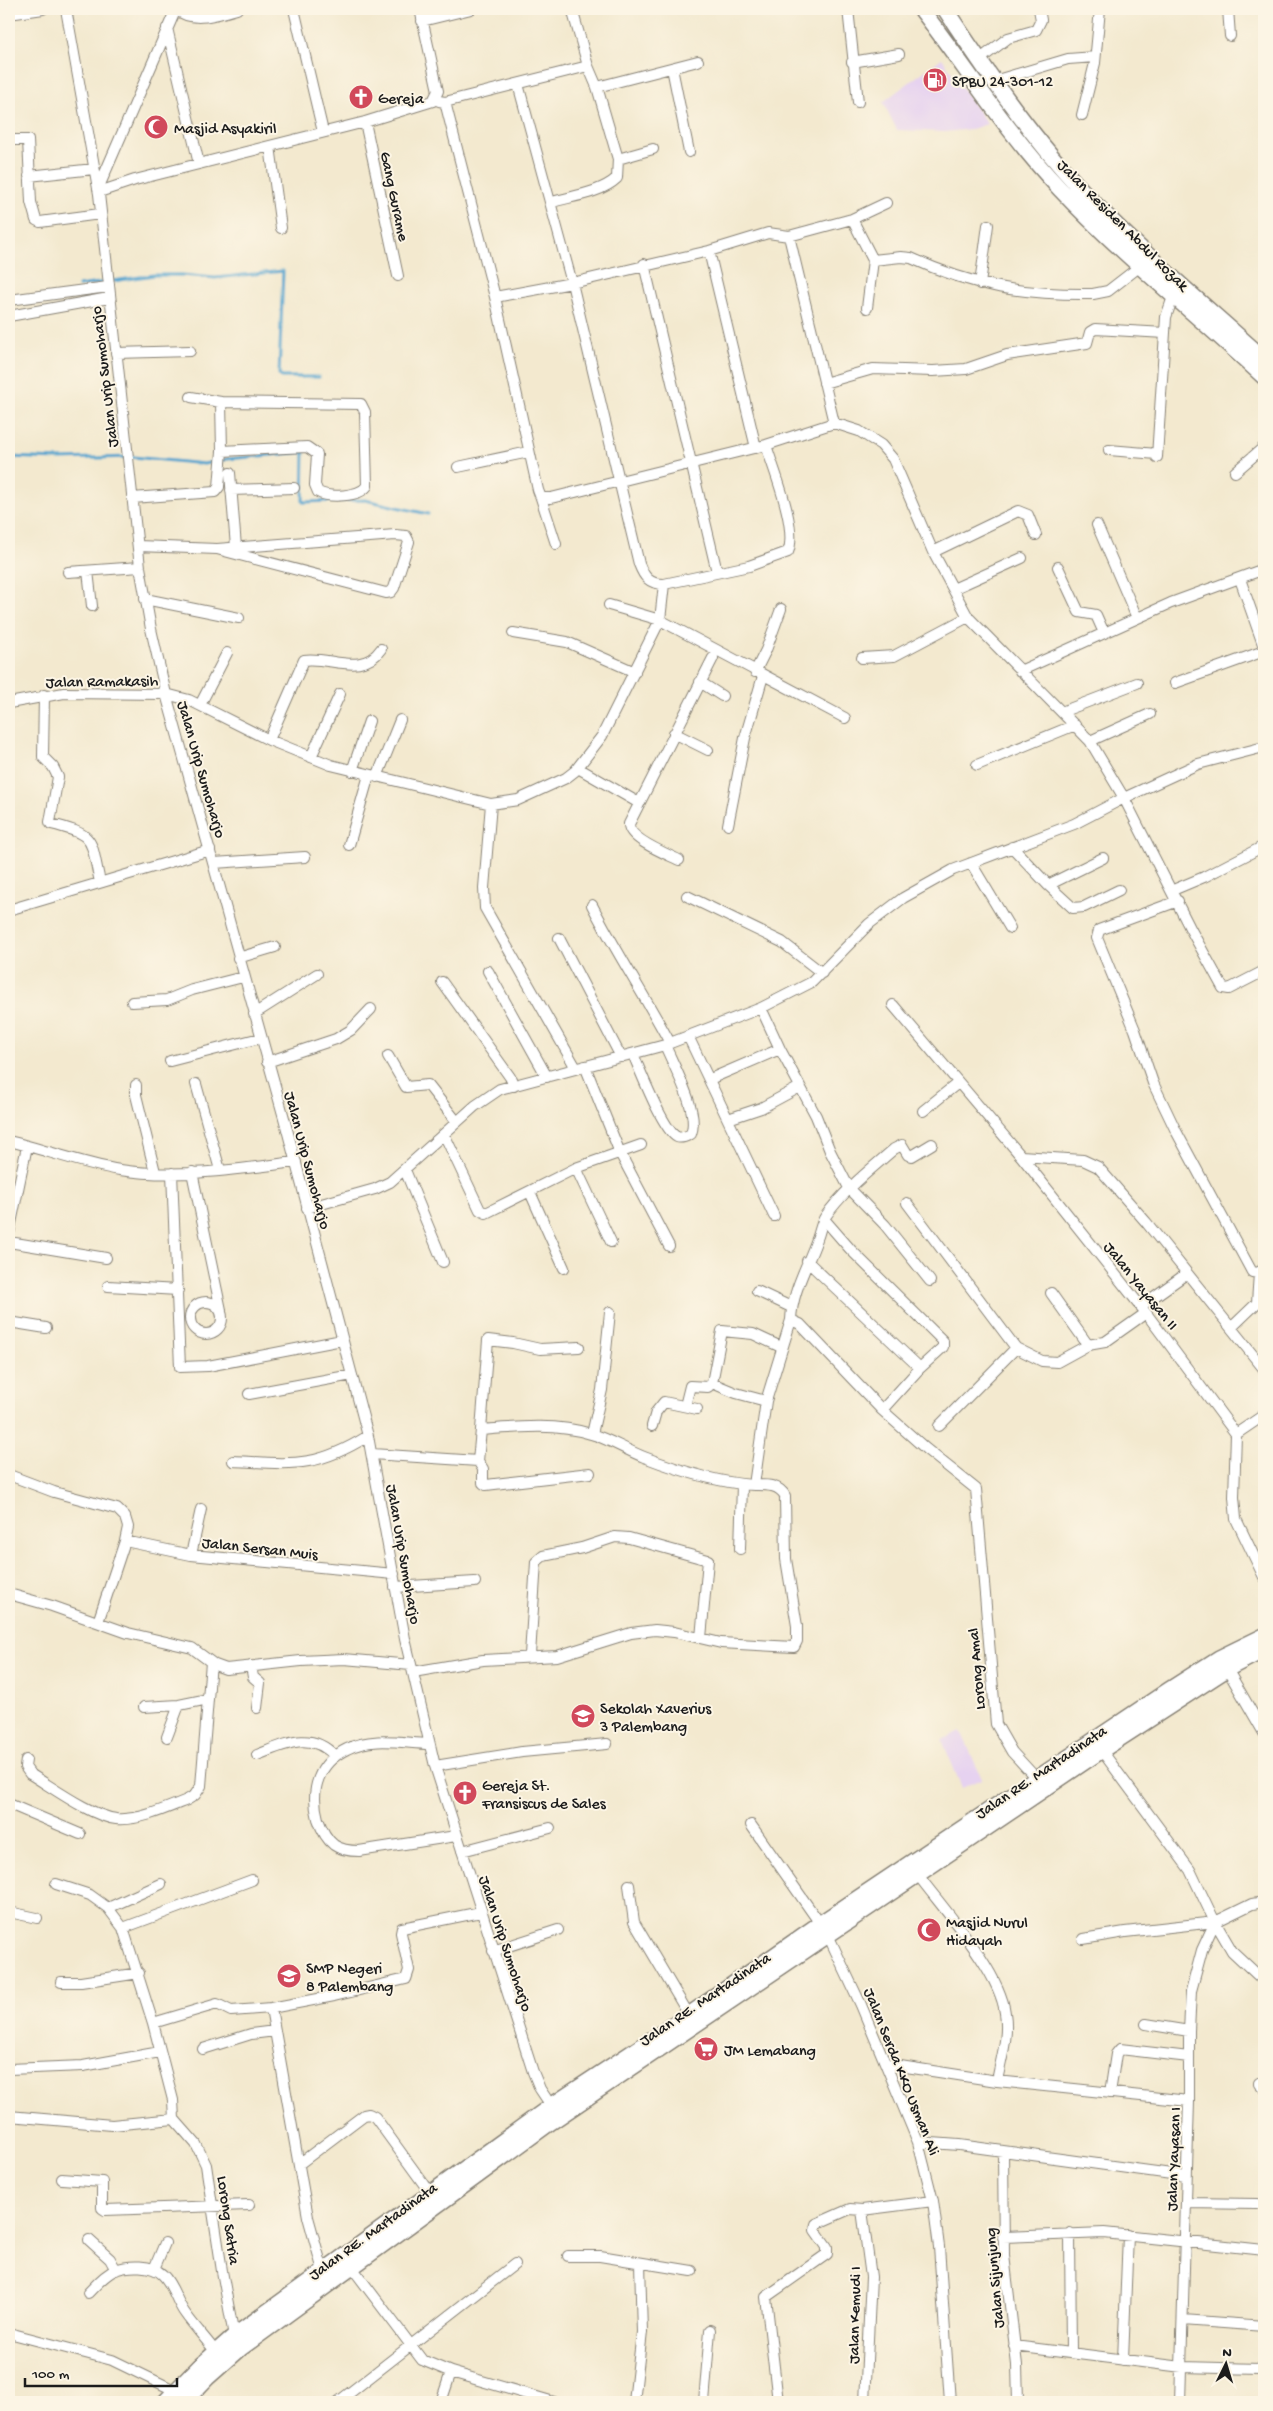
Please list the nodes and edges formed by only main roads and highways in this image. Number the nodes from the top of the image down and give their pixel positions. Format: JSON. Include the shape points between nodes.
{"nodes":[{"id":1,"x":921,"y":9,"type":"edge"},
{"id":2,"x":945,"y":9,"type":"edge"},
{"id":3,"x":1264,"y":360,"type":"edge"},
{"id":4,"x":1264,"y":377,"type":"edge"},
{"id":5,"x":1264,"y":1636,"type":"edge"},
{"id":6,"x":1264,"y":1650,"type":"edge"},
{"id":7,"x":1098,"y":1746,"type":"junction"},
{"id":8,"x":824,"y":1929,"type":"junction"},
{"id":9,"x":555,"y":2111,"type":"junction"},
{"id":10,"x":347,"y":2261,"type":"junction"},
{"id":11,"x":174,"y":2398,"type":"edge"}],
"edges":[{"from":1,"to":4,"type":"highway","name":"Jalan Residen Abdul Rozak","via":[[998,113],[1059,188],[1139,267]]},
{"from":2,"to":3,"type":"highway","name":"Jalan Residen Abdul Rozak","via":[[994,81],[1092,202]]},
{"from":5,"to":7,"type":"highway","via":[[1219,1658]]},
{"from":6,"to":7,"type":"highway","name":"Jalan RE. Martadinata","via":[[1227,1668]]},
{"from":7,"to":8,"type":"highway","name":"Jalan RE. Martadinata","via":[[918,1875]]},
{"from":7,"to":8,"type":"highway","via":[[1037,1779]]},
{"from":8,"to":9,"type":"highway","name":"Jalan RE. Martadinata"},
{"from":8,"to":9,"type":"highway","via":[[689,2015]]},
{"from":9,"to":10,"type":"highway","name":"Jalan RE. Martadinata"},
{"from":9,"to":10,"type":"highway","via":[[431,2194]]},
{"from":10,"to":11,"type":"highway","name":"Jalan RE. Martadinata","via":[[206,2378]]},
{"from":10,"to":11,"type":"highway","via":[[322,2271],[215,2351]]}]}
